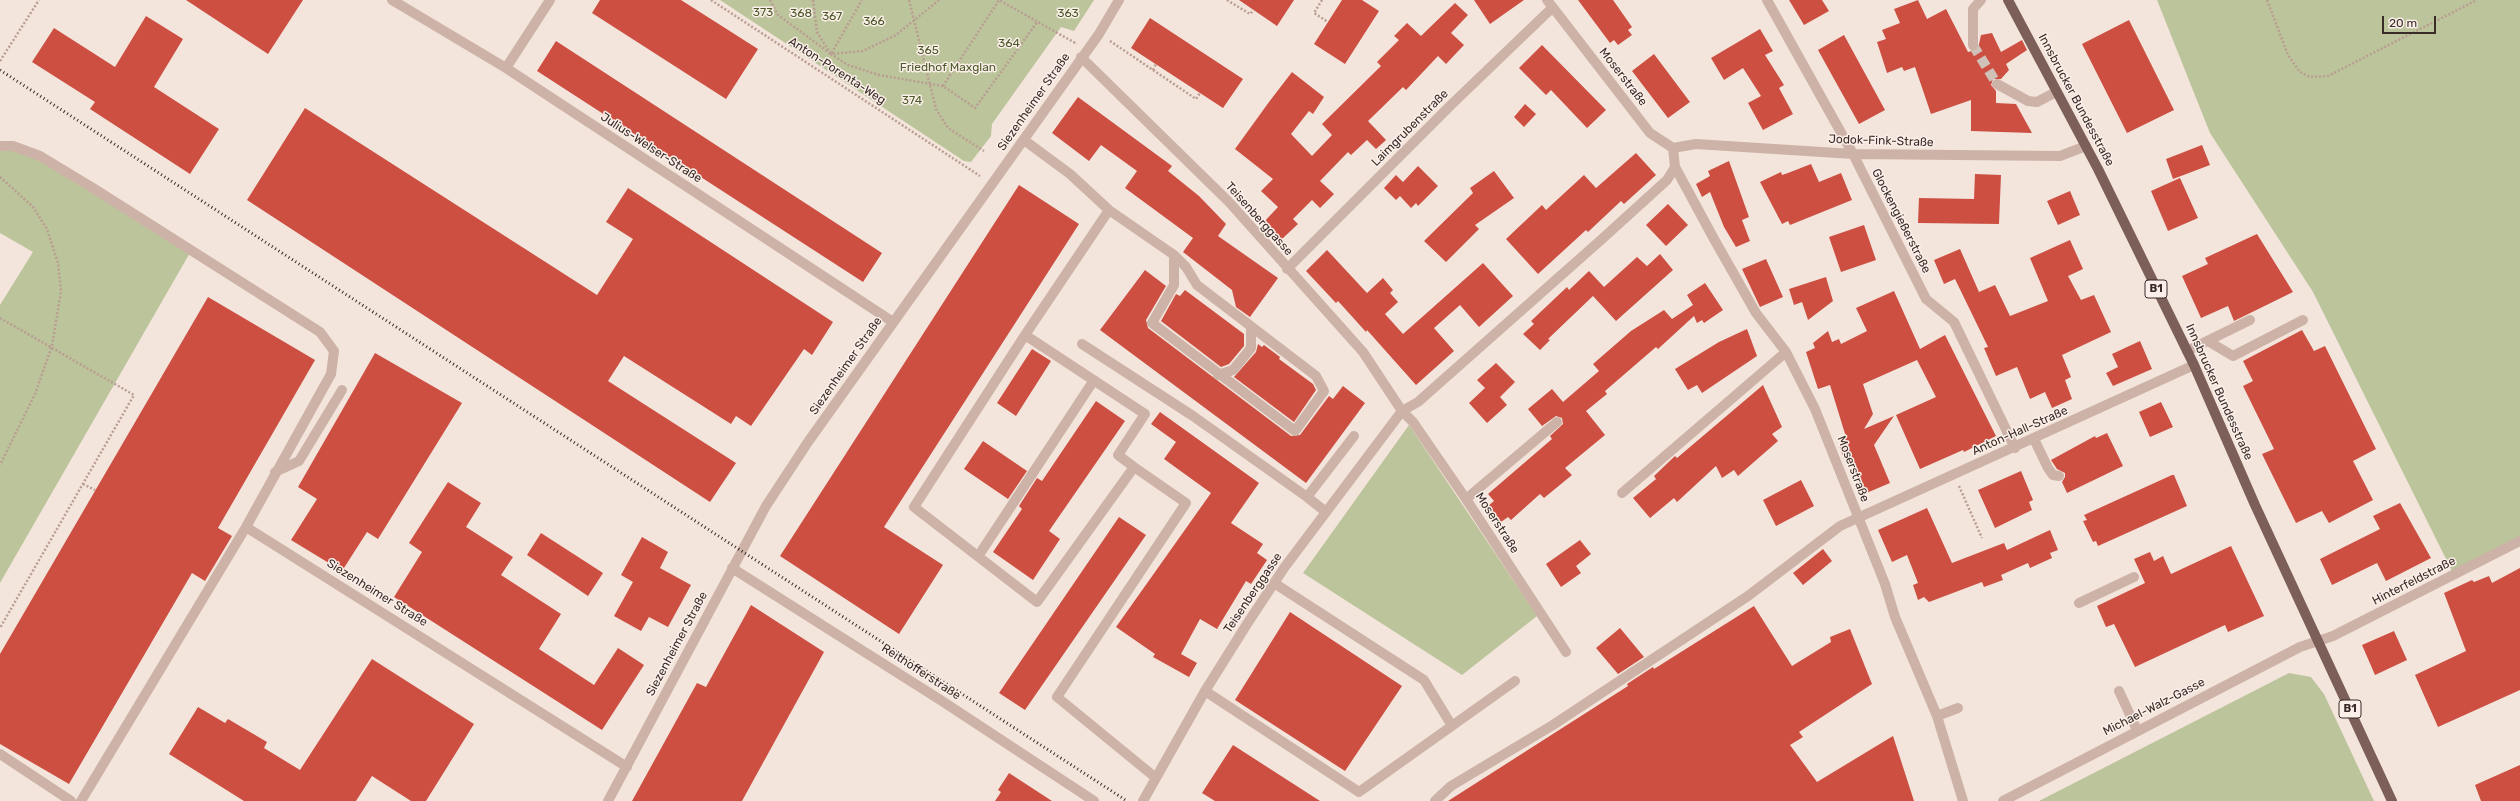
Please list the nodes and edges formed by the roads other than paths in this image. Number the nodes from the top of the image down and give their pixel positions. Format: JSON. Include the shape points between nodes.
{"nodes":[{"id":1,"x":392,"y":0,"type":"edge"},
{"id":2,"x":550,"y":0,"type":"edge"},
{"id":3,"x":1119,"y":0,"type":"edge"},
{"id":4,"x":1767,"y":0,"type":"edge"},
{"id":5,"x":1980,"y":0,"type":"edge"},
{"id":6,"x":2008,"y":0,"type":"edge"},
{"id":7,"x":1549,"y":4,"type":"edge"},
{"id":8,"x":1973,"y":45,"type":"tunnel mouth"},
{"id":9,"x":1084,"y":53,"type":"junction"},
{"id":10,"x":506,"y":68,"type":"junction"},
{"id":11,"x":1997,"y":84,"type":"tunnel mouth"},
{"id":12,"x":2056,"y":92,"type":"junction"},
{"id":13,"x":1024,"y":140,"type":"junction"},
{"id":14,"x":0,"y":146,"type":"edge"},
{"id":15,"x":2086,"y":146,"type":"junction"},
{"id":16,"x":1673,"y":148,"type":"junction"},
{"id":17,"x":1852,"y":154,"type":"junction"},
{"id":18,"x":1675,"y":167,"type":"junction"},
{"id":19,"x":1109,"y":210,"type":"junction"},
{"id":20,"x":1174,"y":255,"type":"junction"},
{"id":21,"x":1287,"y":269,"type":"junction"},
{"id":22,"x":2250,"y":320,"type":"dead end"},
{"id":23,"x":2303,"y":320,"type":"dead end"},
{"id":24,"x":893,"y":322,"type":"junction"},
{"id":25,"x":1251,"y":328,"type":"junction"},
{"id":26,"x":1025,"y":335,"type":"junction"},
{"id":27,"x":2208,"y":341,"type":"junction"},
{"id":28,"x":1082,"y":344,"type":"dead end"},
{"id":29,"x":1786,"y":352,"type":"junction"},
{"id":30,"x":2187,"y":352,"type":"junction"},
{"id":31,"x":2194,"y":366,"type":"junction"},
{"id":32,"x":1218,"y":375,"type":"junction"},
{"id":33,"x":1094,"y":380,"type":"junction"},
{"id":34,"x":342,"y":390,"type":"dead end"},
{"id":35,"x":1402,"y":411,"type":"junction"},
{"id":36,"x":1557,"y":422,"type":"dead end"},
{"id":37,"x":1354,"y":436,"type":"dead end"},
{"id":38,"x":2034,"y":439,"type":"junction"},
{"id":39,"x":2015,"y":448,"type":"junction"},
{"id":40,"x":1134,"y":467,"type":"junction"},
{"id":41,"x":275,"y":472,"type":"junction"},
{"id":42,"x":2059,"y":476,"type":"dead end"},
{"id":43,"x":1622,"y":493,"type":"dead end"},
{"id":44,"x":1307,"y":497,"type":"junction"},
{"id":45,"x":1466,"y":499,"type":"junction"},
{"id":46,"x":1326,"y":512,"type":"junction"},
{"id":47,"x":1857,"y":519,"type":"junction"},
{"id":48,"x":246,"y":527,"type":"junction"},
{"id":49,"x":2520,"y":542,"type":"edge"},
{"id":50,"x":979,"y":555,"type":"junction"},
{"id":51,"x":732,"y":568,"type":"junction"},
{"id":52,"x":2134,"y":577,"type":"dead end"},
{"id":53,"x":1274,"y":583,"type":"junction"},
{"id":54,"x":2079,"y":603,"type":"dead end"},
{"id":55,"x":2319,"y":640,"type":"junction"},
{"id":56,"x":1566,"y":652,"type":"dead end"},
{"id":57,"x":1515,"y":681,"type":"dead end"},
{"id":58,"x":1205,"y":691,"type":"junction"},
{"id":59,"x":2119,"y":691,"type":"dead end"},
{"id":60,"x":1958,"y":708,"type":"dead end"},
{"id":61,"x":1937,"y":716,"type":"junction"},
{"id":62,"x":1452,"y":726,"type":"junction"},
{"id":63,"x":2137,"y":730,"type":"junction"},
{"id":64,"x":0,"y":754,"type":"edge"},
{"id":65,"x":627,"y":767,"type":"junction"},
{"id":66,"x":1156,"y":778,"type":"junction"},
{"id":67,"x":71,"y":801,"type":"edge"},
{"id":68,"x":81,"y":801,"type":"edge"},
{"id":69,"x":608,"y":801,"type":"edge"},
{"id":70,"x":1094,"y":801,"type":"edge"},
{"id":71,"x":1143,"y":801,"type":"edge"},
{"id":72,"x":1435,"y":801,"type":"edge"},
{"id":73,"x":1963,"y":801,"type":"edge"},
{"id":74,"x":2003,"y":801,"type":"edge"},
{"id":75,"x":2392,"y":801,"type":"edge"}],
"edges":[{"from":1,"to":10,"type":"street","name":"Julius-Welser-Straße"},
{"from":2,"to":10,"type":"street"},
{"from":3,"to":9,"type":"street","name":"Siezenheimer Straße","via":[[1099,34]]},
{"from":4,"to":17,"type":"street","name":"Glockengießerstraße"},
{"from":5,"to":8,"type":"street","via":[[1973,9]]},
{"from":6,"to":12,"type":"main road","name":"Innsbrucker Bundesstraße","number":"B1"},
{"from":7,"to":16,"type":"street","name":"Moserstraße","via":[[1650,133]]},
{"from":7,"to":21,"type":"street","name":"Laimgrubenstraße"},
{"from":9,"to":13,"type":"street","name":"Siezenheimer Straße"},
{"from":9,"to":21,"type":"street","name":"Teisenberggasse","via":[[1229,202]]},
{"from":10,"to":24,"type":"street","name":"Julius-Welser-Straße"},
{"from":11,"to":12,"type":"street","via":[[2028,101],[2038,102]]},
{"from":12,"to":15,"type":"main road","name":"Innsbrucker Bundesstraße","number":"B1"},
{"from":13,"to":19,"type":"street","via":[[1070,174]]},
{"from":13,"to":24,"type":"street","name":"Siezenheimer Straße"},
{"from":14,"to":41,"type":"street","via":[[13,146],[40,156],[320,332],[334,351],[331,374]]},
{"from":15,"to":17,"type":"street","name":"Jodok-Fink-Straße","via":[[2060,156]]},
{"from":15,"to":30,"type":"main road","name":"Innsbrucker Bundesstraße","number":"B1"},
{"from":16,"to":17,"type":"street","name":"Jodok-Fink-Straße","via":[[1696,144]]},
{"from":16,"to":18,"type":"street","name":"Moserstraße"},
{"from":17,"to":39,"type":"street","name":"Glockengießerstraße","via":[[1926,300],[1954,322]]},
{"from":18,"to":29,"type":"street","name":"Moserstraße","via":[[1756,313]]},
{"from":18,"to":35,"type":"street","name":"Teisenberggasse","via":[[1667,180],[1602,239],[1418,402]]},
{"from":19,"to":20,"type":"street"},
{"from":19,"to":26,"type":"street"},
{"from":20,"to":25,"type":"street","via":[[1186,267],[1197,285]]},
{"from":20,"to":32,"type":"street","via":[[1174,285],[1152,323]]},
{"from":21,"to":35,"type":"street","name":"Teisenberggasse","via":[[1363,352]]},
{"from":22,"to":27,"type":"street"},
{"from":23,"to":27,"type":"street","via":[[2233,356]]},
{"from":24,"to":51,"type":"street","name":"Siezenheimer Straße","via":[[766,506]]},
{"from":25,"to":32,"type":"street","via":[[1251,348],[1233,370]]},
{"from":25,"to":32,"type":"street","via":[[1275,343],[1316,376],[1324,391],[1295,431]]},
{"from":26,"to":33,"type":"street"},
{"from":26,"to":50,"type":"street","via":[[914,507]]},
{"from":27,"to":30,"type":"street"},
{"from":28,"to":44,"type":"street","via":[[1192,416]]},
{"from":29,"to":43,"type":"street"},
{"from":29,"to":47,"type":"street","name":"Moserstraße","via":[[1815,410]]},
{"from":30,"to":31,"type":"main road","name":"Innsbrucker Bundesstraße","number":"B1"},
{"from":31,"to":38,"type":"street","name":"Anton-Hall-Straße"},
{"from":31,"to":55,"type":"main road","name":"Innsbrucker Bundesstraße","number":"B1"},
{"from":33,"to":40,"type":"street","via":[[1145,414],[1118,455]]},
{"from":33,"to":50,"type":"street"},
{"from":34,"to":41,"type":"street","via":[[298,461]]},
{"from":35,"to":45,"type":"street","name":"Moserstraße","via":[[1413,422]]},
{"from":35,"to":46,"type":"street","name":"Teisenberggasse"},
{"from":36,"to":45,"type":"street"},
{"from":37,"to":44,"type":"street"},
{"from":38,"to":39,"type":"street","name":"Anton-Hall-Straße"},
{"from":38,"to":42,"type":"street","via":[[2048,468],[2053,475]]},
{"from":39,"to":47,"type":"street","name":"Anton-Hall-Straße"},
{"from":40,"to":50,"type":"street","via":[[1038,602]]},
{"from":40,"to":66,"type":"street","via":[[1186,503],[1057,697]]},
{"from":41,"to":48,"type":"street"},
{"from":44,"to":46,"type":"street"},
{"from":45,"to":56,"type":"street","name":"Moserstraße"},
{"from":46,"to":53,"type":"street","name":"Teisenberggasse"},
{"from":47,"to":61,"type":"street","name":"Moserstraße"},
{"from":47,"to":72,"type":"street","name":"Anton-Hall-Straße","via":[[1840,526],[1748,596],[1553,725],[1450,786]]},
{"from":48,"to":65,"type":"street","name":"Siezenheimer Straße"},
{"from":48,"to":68,"type":"street"},
{"from":49,"to":55,"type":"street","name":"Hinterfeldstraße","via":[[2333,636]]},
{"from":51,"to":65,"type":"street","name":"Siezenheimer Straße"},
{"from":51,"to":70,"type":"street","name":"Reithofferstraße"},
{"from":52,"to":54,"type":"street"},
{"from":53,"to":58,"type":"street","name":"Teisenberggasse"},
{"from":53,"to":62,"type":"street","via":[[1424,680]]},
{"from":55,"to":63,"type":"street","name":"Michael-Walz-Gasse","via":[[2300,647]]},
{"from":55,"to":75,"type":"main road","name":"Innsbrucker Bundesstraße","number":"B1"},
{"from":57,"to":62,"type":"street"},
{"from":58,"to":62,"type":"street","via":[[1359,792]]},
{"from":58,"to":66,"type":"street","name":"Teisenberggasse"},
{"from":59,"to":63,"type":"street"},
{"from":60,"to":61,"type":"street"},
{"from":61,"to":73,"type":"street","name":"Moserstraße"},
{"from":63,"to":74,"type":"street","name":"Michael-Walz-Gasse"},
{"from":64,"to":67,"type":"street"},
{"from":65,"to":69,"type":"street","name":"Siezenheimer Straße"},
{"from":66,"to":71,"type":"street","name":"Teisenberggasse"}]}
